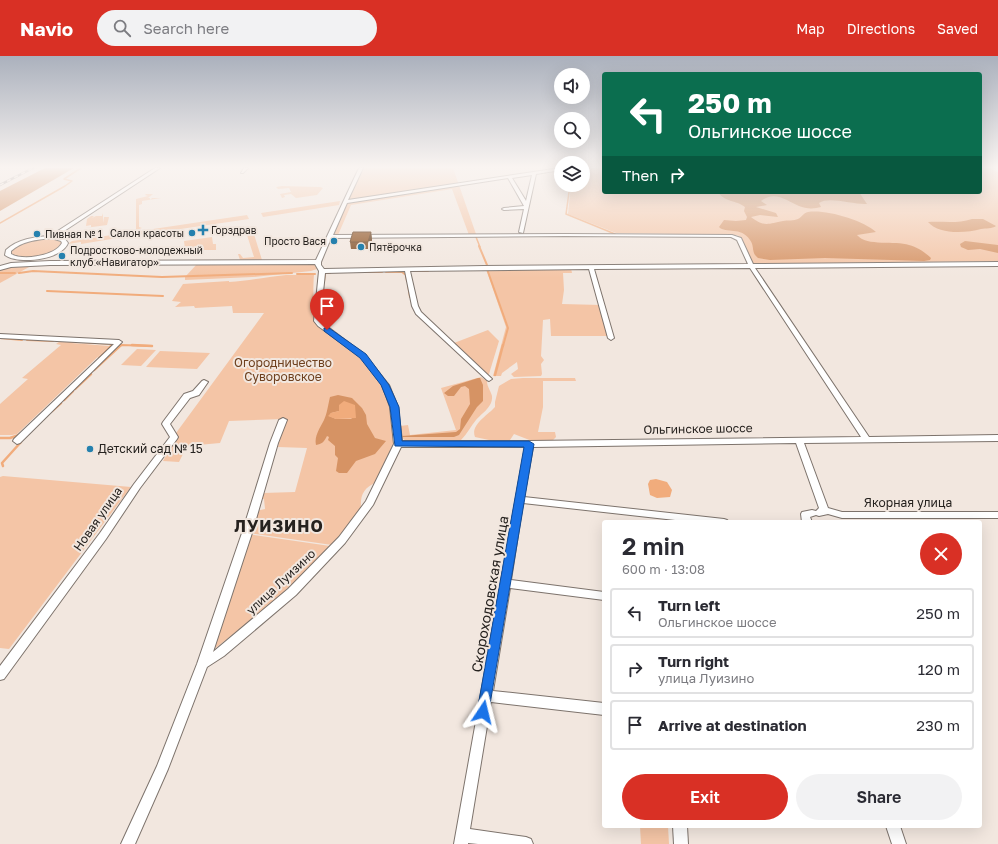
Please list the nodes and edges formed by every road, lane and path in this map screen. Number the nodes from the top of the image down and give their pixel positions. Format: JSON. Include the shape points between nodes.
{"nodes":[{"id":1,"x":100,"y":205,"type":"edge"},
{"id":2,"x":345,"y":205,"type":"edge"},
{"id":3,"x":527,"y":207,"type":"joint"},
{"id":4,"x":504,"y":209,"type":"dead end"},
{"id":5,"x":521,"y":232,"type":"dead end"},
{"id":6,"x":50,"y":237,"type":"junction"},
{"id":7,"x":330,"y":237,"type":"junction"},
{"id":8,"x":21,"y":259,"type":"junction"},
{"id":9,"x":318,"y":262,"type":"junction"},
{"id":10,"x":998,"y":264,"type":"edge"},
{"id":11,"x":11,"y":265,"type":"junction"},
{"id":12,"x":592,"y":267,"type":"junction"},
{"id":13,"x":752,"y":267,"type":"junction"},
{"id":14,"x":0,"y":268,"type":"edge"},
{"id":15,"x":407,"y":270,"type":"junction"},
{"id":16,"x":322,"y":271,"type":"junction"},
{"id":17,"x":0,"y":336,"type":"edge"},
{"id":18,"x":611,"y":338,"type":"dead end"},
{"id":19,"x":489,"y":380,"type":"dead end"},
{"id":20,"x":204,"y":382,"type":"dead end"},
{"id":21,"x":283,"y":420,"type":"dead end"},
{"id":22,"x":996,"y":439,"type":"edge"},
{"id":23,"x":799,"y":440,"type":"junction"},
{"id":24,"x":867,"y":440,"type":"junction"},
{"id":25,"x":17,"y":441,"type":"dead end"},
{"id":26,"x":398,"y":444,"type":"junction"},
{"id":27,"x":529,"y":444,"type":"junction"},
{"id":28,"x":521,"y":500,"type":"junction"},
{"id":29,"x":815,"y":513,"type":"junction"},
{"id":30,"x":998,"y":515,"type":"edge"},
{"id":31,"x":662,"y":519,"type":"edge"},
{"id":32,"x":683,"y":520,"type":"edge"},
{"id":33,"x":806,"y":520,"type":"edge"},
{"id":34,"x":506,"y":584,"type":"junction"},
{"id":35,"x":602,"y":596,"type":"edge"},
{"id":36,"x":203,"y":664,"type":"junction"},
{"id":37,"x":0,"y":675,"type":"edge"},
{"id":38,"x":486,"y":696,"type":"junction"},
{"id":39,"x":602,"y":709,"type":"edge"},
{"id":40,"x":680,"y":828,"type":"edge"},
{"id":41,"x":894,"y":828,"type":"edge"},
{"id":42,"x":462,"y":839,"type":"edge"},
{"id":43,"x":128,"y":844,"type":"edge"},
{"id":44,"x":526,"y":844,"type":"edge"},
{"id":45,"x":681,"y":844,"type":"edge"},
{"id":46,"x":898,"y":844,"type":"edge"}],
"edges":[{"from":1,"to":6,"type":"street"},
{"from":2,"to":7,"type":"street"},
{"from":3,"to":4,"type":"street"},
{"from":3,"to":5,"type":"street"},
{"from":6,"to":8,"type":"street","via":[[22,242],[8,251],[9,257]]},
{"from":6,"to":8,"type":"street","via":[[63,240],[64,246],[48,255]]},
{"from":7,"to":9,"type":"street"},
{"from":7,"to":13,"type":"street","via":[[732,236],[739,239]]},
{"from":8,"to":11,"type":"street"},
{"from":9,"to":11,"type":"street"},
{"from":9,"to":16,"type":"street"},
{"from":10,"to":13,"type":"street"},
{"from":11,"to":14,"type":"street"},
{"from":12,"to":13,"type":"street"},
{"from":12,"to":15,"type":"street"},
{"from":12,"to":18,"type":"street"},
{"from":13,"to":24,"type":"street"},
{"from":15,"to":16,"type":"street"},
{"from":15,"to":19,"type":"street","via":[[418,313]]},
{"from":16,"to":26,"type":"street","via":[[317,321],[320,326],[363,356],[385,385],[394,407]]},
{"from":17,"to":25,"type":"street","via":[[119,342]]},
{"from":20,"to":37,"type":"street","name":"Новая улица","via":[[196,393],[187,396],[166,424],[174,437]]},
{"from":21,"to":36,"type":"street"},
{"from":22,"to":24,"type":"street","name":"Ольгинское шоссе"},
{"from":23,"to":24,"type":"street","name":"Ольгинское шоссе"},
{"from":23,"to":27,"type":"street","name":"Ольгинское шоссе"},
{"from":23,"to":29,"type":"street","via":[[824,510]]},
{"from":26,"to":27,"type":"street","name":"Ольгинское шоссе"},
{"from":26,"to":36,"type":"street","name":"улица Луизино","via":[[370,503],[342,540],[286,597],[220,653]]},
{"from":27,"to":28,"type":"street","name":"Скороходовская улица"},
{"from":28,"to":31,"type":"street"},
{"from":28,"to":34,"type":"street","name":"Скороходовская улица"},
{"from":29,"to":30,"type":"street","name":"Якорная улица","via":[[828,511],[842,515]]},
{"from":29,"to":33,"type":"street","via":[[805,514]]},
{"from":31,"to":32,"type":"street"},
{"from":34,"to":35,"type":"street"},
{"from":34,"to":38,"type":"street","name":"Скороходовская улица"},
{"from":36,"to":43,"type":"street","via":[[162,769]]},
{"from":38,"to":39,"type":"street"},
{"from":38,"to":42,"type":"street","name":"Скороходовская улица"},
{"from":40,"to":45,"type":"street"},
{"from":41,"to":46,"type":"street"},
{"from":42,"to":44,"type":"street"}]}
